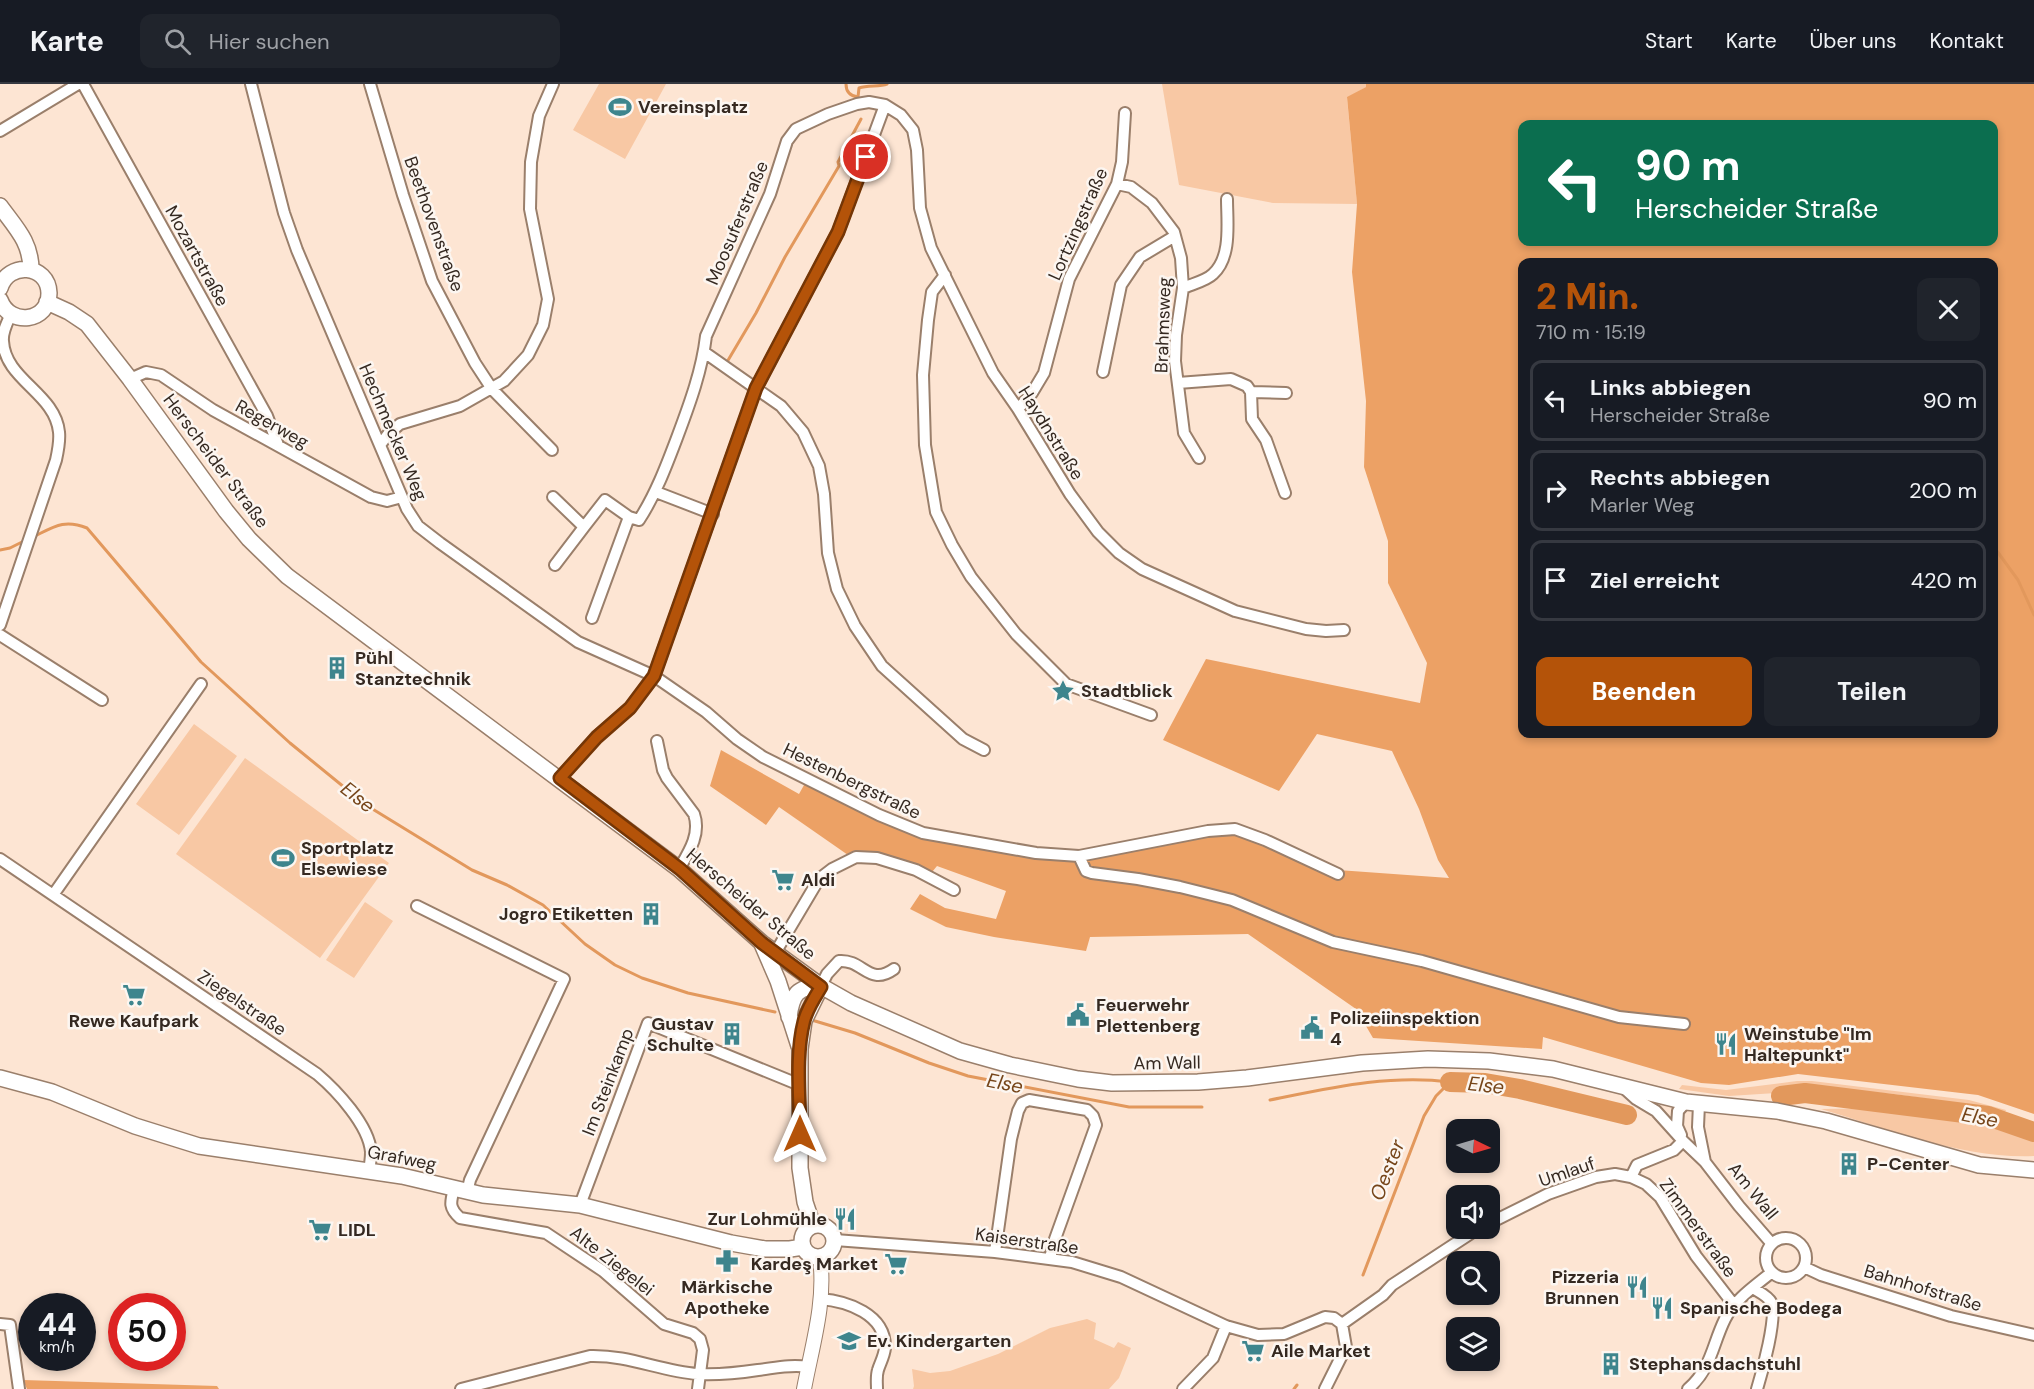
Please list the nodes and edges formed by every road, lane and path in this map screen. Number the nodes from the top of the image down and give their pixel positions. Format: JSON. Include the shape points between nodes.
{"nodes":[{"id":1,"x":80,"y":84,"type":"edge"},
{"id":2,"x":251,"y":84,"type":"edge"},
{"id":3,"x":370,"y":84,"type":"edge"},
{"id":4,"x":553,"y":84,"type":"edge"},
{"id":5,"x":885,"y":105,"type":"junction"},
{"id":6,"x":1125,"y":113,"type":"dead end"},
{"id":7,"x":0,"y":131,"type":"edge"},
{"id":8,"x":1117,"y":184,"type":"junction"},
{"id":9,"x":1227,"y":199,"type":"dead end"},
{"id":10,"x":0,"y":206,"type":"edge"},
{"id":11,"x":1175,"y":236,"type":"junction"},
{"id":12,"x":31,"y":270,"type":"junction"},
{"id":13,"x":945,"y":275,"type":"junction"},
{"id":14,"x":0,"y":288,"type":"edge"},
{"id":15,"x":1183,"y":288,"type":"junction"},
{"id":16,"x":0,"y":300,"type":"edge"},
{"id":17,"x":47,"y":302,"type":"junction"},
{"id":18,"x":11,"y":314,"type":"junction"},
{"id":19,"x":704,"y":352,"type":"junction"},
{"id":20,"x":1103,"y":372,"type":"dead end"},
{"id":21,"x":130,"y":379,"type":"junction"},
{"id":22,"x":1178,"y":383,"type":"junction"},
{"id":23,"x":756,"y":388,"type":"junction"},
{"id":24,"x":492,"y":389,"type":"junction"},
{"id":25,"x":1251,"y":392,"type":"junction"},
{"id":26,"x":1286,"y":393,"type":"dead end"},
{"id":27,"x":1018,"y":409,"type":"junction"},
{"id":28,"x":278,"y":445,"type":"junction"},
{"id":29,"x":380,"y":445,"type":"junction"},
{"id":30,"x":552,"y":450,"type":"dead end"},
{"id":31,"x":1199,"y":458,"type":"dead end"},
{"id":32,"x":656,"y":492,"type":"junction"},
{"id":33,"x":1285,"y":493,"type":"dead end"},
{"id":34,"x":402,"y":497,"type":"junction"},
{"id":35,"x":553,"y":497,"type":"dead end"},
{"id":36,"x":713,"y":514,"type":"junction"},
{"id":37,"x":629,"y":517,"type":"junction"},
{"id":38,"x":584,"y":527,"type":"junction"},
{"id":39,"x":555,"y":565,"type":"dead end"},
{"id":40,"x":592,"y":618,"type":"dead end"},
{"id":41,"x":0,"y":625,"type":"edge"},
{"id":42,"x":1344,"y":630,"type":"dead end"},
{"id":43,"x":0,"y":635,"type":"edge"},
{"id":44,"x":654,"y":676,"type":"junction"},
{"id":45,"x":201,"y":684,"type":"dead end"},
{"id":46,"x":102,"y":700,"type":"dead end"},
{"id":47,"x":1151,"y":716,"type":"dead end"},
{"id":48,"x":657,"y":741,"type":"dead end"},
{"id":49,"x":984,"y":750,"type":"dead end"},
{"id":50,"x":560,"y":778,"type":"junction"},
{"id":51,"x":1079,"y":856,"type":"junction"},
{"id":52,"x":0,"y":860,"type":"edge"},
{"id":53,"x":680,"y":869,"type":"junction"},
{"id":54,"x":1338,"y":874,"type":"dead end"},
{"id":55,"x":954,"y":890,"type":"dead end"},
{"id":56,"x":53,"y":895,"type":"junction"},
{"id":57,"x":417,"y":906,"type":"dead end"},
{"id":58,"x":762,"y":943,"type":"junction"},
{"id":59,"x":775,"y":953,"type":"junction"},
{"id":60,"x":894,"y":969,"type":"dead end"},
{"id":61,"x":821,"y":987,"type":"junction"},
{"id":62,"x":789,"y":1017,"type":"junction"},
{"id":63,"x":1684,"y":1024,"type":"dead end"},
{"id":64,"x":800,"y":1049,"type":"junction"},
{"id":65,"x":0,"y":1078,"type":"edge"},
{"id":66,"x":800,"y":1085,"type":"junction"},
{"id":67,"x":1621,"y":1085,"type":"junction"},
{"id":68,"x":1693,"y":1103,"type":"junction"},
{"id":69,"x":1683,"y":1141,"type":"junction"},
{"id":70,"x":1705,"y":1162,"type":"junction"},
{"id":71,"x":2034,"y":1170,"type":"edge"},
{"id":72,"x":369,"y":1171,"type":"junction"},
{"id":73,"x":1631,"y":1177,"type":"junction"},
{"id":74,"x":460,"y":1190,"type":"junction"},
{"id":75,"x":580,"y":1205,"type":"junction"},
{"id":76,"x":1500,"y":1218,"type":"edge"},
{"id":77,"x":813,"y":1226,"type":"junction"},
{"id":78,"x":1462,"y":1239,"type":"edge"},
{"id":79,"x":835,"y":1240,"type":"junction"},
{"id":80,"x":1772,"y":1244,"type":"junction"},
{"id":81,"x":803,"y":1247,"type":"junction"},
{"id":82,"x":995,"y":1252,"type":"junction"},
{"id":83,"x":820,"y":1258,"type":"junction"},
{"id":84,"x":1050,"y":1258,"type":"junction"},
{"id":85,"x":1804,"y":1267,"type":"junction"},
{"id":86,"x":1772,"y":1272,"type":"junction"},
{"id":87,"x":1753,"y":1288,"type":"junction"},
{"id":88,"x":820,"y":1299,"type":"junction"},
{"id":89,"x":1734,"y":1305,"type":"junction"},
{"id":90,"x":0,"y":1324,"type":"edge"},
{"id":91,"x":1342,"y":1324,"type":"junction"},
{"id":92,"x":1226,"y":1326,"type":"junction"},
{"id":93,"x":2034,"y":1335,"type":"edge"},
{"id":94,"x":808,"y":1368,"type":"junction"},
{"id":95,"x":700,"y":1374,"type":"junction"},
{"id":96,"x":19,"y":1389,"type":"edge"},
{"id":97,"x":461,"y":1389,"type":"edge"},
{"id":98,"x":698,"y":1389,"type":"edge"},
{"id":99,"x":804,"y":1389,"type":"edge"},
{"id":100,"x":878,"y":1389,"type":"edge"},
{"id":101,"x":1183,"y":1389,"type":"edge"},
{"id":102,"x":1325,"y":1389,"type":"edge"},
{"id":103,"x":1688,"y":1389,"type":"edge"},
{"id":104,"x":1757,"y":1389,"type":"edge"}],
"edges":[{"from":1,"to":7,"type":"street"},
{"from":1,"to":28,"type":"street","name":"Mozartstraße","via":[[267,416]]},
{"from":2,"to":29,"type":"street","name":"Hechmecker Weg","via":[[297,250]]},
{"from":3,"to":24,"type":"street","name":"Beethovenstraße","via":[[432,281]]},
{"from":4,"to":24,"type":"street","via":[[539,116],[531,162],[530,210],[548,299],[543,325],[528,355]]},
{"from":5,"to":13,"type":"street","name":"Haydnstraße","via":[[901,115],[913,130],[920,208],[931,248]]},
{"from":5,"to":19,"type":"street","name":"Moosuferstraße","via":[[869,102],[828,114],[796,129],[787,141],[770,194],[706,336]]},
{"from":5,"to":23,"type":"street","via":[[838,232]]},
{"from":6,"to":8,"type":"street","name":"Lortzingstraße"},
{"from":8,"to":11,"type":"street","name":"Brahmsweg","via":[[1131,186],[1152,203]]},
{"from":8,"to":27,"type":"street","name":"Lortzingstraße","via":[[1069,279],[1044,372]]},
{"from":9,"to":15,"type":"street","via":[[1223,261],[1212,275]]},
{"from":10,"to":12,"type":"main road","via":[[26,241]]},
{"from":11,"to":15,"type":"street","name":"Brahmsweg"},
{"from":11,"to":20,"type":"street","via":[[1140,257],[1121,285]]},
{"from":12,"to":14,"type":"main road","via":[[12,272]]},
{"from":12,"to":17,"type":"main road","via":[[46,282]]},
{"from":13,"to":27,"type":"street","name":"Haydnstraße","via":[[993,373]]},
{"from":13,"to":47,"type":"street","via":[[932,292],[923,375],[925,445],[936,512],[978,585],[1016,634],[1066,684]]},
{"from":15,"to":22,"type":"street","name":"Brahmsweg","via":[[1176,335]]},
{"from":16,"to":18,"type":"main road"},
{"from":17,"to":18,"type":"main road","via":[[42,311],[31,317]]},
{"from":17,"to":21,"type":"main road","name":"Herscheider Straße","via":[[87,324]]},
{"from":18,"to":41,"type":"street","via":[[3,335],[5,354],[55,417],[59,445]]},
{"from":19,"to":23,"type":"street"},
{"from":19,"to":32,"type":"street","name":"Moosuferstraße","via":[[694,391]]},
{"from":21,"to":28,"type":"street","name":"Regerweg","via":[[146,372],[161,375],[213,410]]},
{"from":21,"to":50,"type":"main road","name":"Herscheider Straße","via":[[226,511],[287,576]]},
{"from":22,"to":25,"type":"street","via":[[1231,379]]},
{"from":22,"to":31,"type":"street","name":"Brahmsweg","via":[[1184,433]]},
{"from":23,"to":36,"type":"street"},
{"from":23,"to":49,"type":"street","via":[[789,414],[819,466],[828,553],[837,589],[855,626],[890,674],[963,739]]},
{"from":24,"to":29,"type":"street","via":[[460,406],[400,424]]},
{"from":24,"to":30,"type":"street","name":"Beethovenstraße"},
{"from":25,"to":26,"type":"street"},
{"from":25,"to":33,"type":"street","via":[[1252,419],[1266,440]]},
{"from":27,"to":42,"type":"street","name":"Haydnstraße","via":[[1098,532],[1142,569],[1235,611],[1305,628]]},
{"from":28,"to":34,"type":"street","name":"Regerweg","via":[[371,497],[387,501]]},
{"from":29,"to":34,"type":"street","name":"Hechmecker Weg"},
{"from":32,"to":36,"type":"street"},
{"from":32,"to":37,"type":"street","name":"Moosuferstraße","via":[[639,520]]},
{"from":34,"to":44,"type":"street","name":"Hechmecker Weg","via":[[418,526],[569,636]]},
{"from":35,"to":38,"type":"street"},
{"from":36,"to":44,"type":"street"},
{"from":37,"to":38,"type":"street","via":[[605,500]]},
{"from":37,"to":40,"type":"street"},
{"from":38,"to":39,"type":"street"},
{"from":43,"to":46,"type":"street"},
{"from":44,"to":50,"type":"street","via":[[630,708]]},
{"from":44,"to":51,"type":"street","name":"Hestenbergstraße","via":[[706,712],[737,740],[879,815],[941,837]]},
{"from":45,"to":56,"type":"street"},
{"from":48,"to":53,"type":"street","via":[[663,770],[696,819],[694,840]]},
{"from":50,"to":53,"type":"main road","name":"Herscheider Straße"},
{"from":51,"to":54,"type":"street","name":"Hestenbergstraße","via":[[1235,829]]},
{"from":51,"to":63,"type":"street","via":[[1086,871],[1232,900],[1334,942],[1422,961],[1619,1017]]},
{"from":52,"to":56,"type":"street","name":"Ziegelstraße"},
{"from":53,"to":58,"type":"main road","name":"Herscheider Straße"},
{"from":55,"to":59,"type":"street","via":[[916,870],[877,858],[856,857],[819,879]]},
{"from":56,"to":72,"type":"street","name":"Ziegelstraße","via":[[330,1085],[366,1135],[371,1151]]},
{"from":57,"to":74,"type":"street","via":[[564,979],[470,1180]]},
{"from":58,"to":59,"type":"main road","name":"Herscheider Straße"},
{"from":58,"to":62,"type":"main road"},
{"from":59,"to":61,"type":"main road","name":"Herscheider Straße"},
{"from":60,"to":61,"type":"street","via":[[877,976],[841,961],[832,967]]},
{"from":61,"to":62,"type":"main road","via":[[797,993]]},
{"from":61,"to":64,"type":"main road","via":[[804,1021]]},
{"from":61,"to":67,"type":"main road","name":"Am Wall","via":[[912,1031],[973,1055],[1078,1079],[1198,1083],[1362,1063],[1448,1059],[1553,1070]]},
{"from":62,"to":64,"type":"main road"},
{"from":64,"to":66,"type":"main road"},
{"from":65,"to":72,"type":"main road","name":"Grafweg","via":[[52,1092],[135,1126],[199,1146]]},
{"from":66,"to":75,"type":"street","name":"Im Steinkamp","via":[[648,1023]]},
{"from":66,"to":77,"type":"main road","via":[[801,1182]]},
{"from":67,"to":68,"type":"main road","name":"Am Wall"},
{"from":67,"to":69,"type":"street","name":"Am Wall","via":[[1656,1111]]},
{"from":68,"to":69,"type":"street","via":[[1678,1111],[1677,1126]]},
{"from":68,"to":70,"type":"street","name":"Am Wall"},
{"from":68,"to":71,"type":"main road","via":[[1826,1120],[1979,1165]]},
{"from":69,"to":70,"type":"street","name":"Am Wall"},
{"from":69,"to":73,"type":"street","via":[[1674,1150],[1637,1165]]},
{"from":70,"to":80,"type":"street","name":"Am Wall"},
{"from":72,"to":74,"type":"main road","name":"Grafweg"},
{"from":73,"to":76,"type":"street","name":"Umlauf","via":[[1596,1177],[1548,1194]]},
{"from":73,"to":89,"type":"street","name":"Zimmerstraße","via":[[1647,1184],[1660,1197],[1696,1257]]},
{"from":74,"to":75,"type":"main road","name":"Grafweg"},
{"from":74,"to":95,"type":"street","name":"Alte Ziegelei","via":[[450,1205],[460,1218],[546,1233],[603,1271],[664,1324],[693,1333],[703,1350]]},
{"from":75,"to":81,"type":"main road","name":"Grafweg","via":[[731,1243],[765,1249]]},
{"from":77,"to":79,"type":"main road","via":[[827,1228]]},
{"from":77,"to":81,"type":"main road","via":[[804,1234]]},
{"from":78,"to":91,"type":"street"},
{"from":79,"to":82,"type":"street","name":"Kaiserstraße"},
{"from":79,"to":83,"type":"main road","via":[[831,1252]]},
{"from":80,"to":85,"type":"street","via":[[1785,1238],[1797,1241],[1806,1254]]},
{"from":80,"to":86,"type":"street","via":[[1766,1259]]},
{"from":81,"to":83,"type":"main road"},
{"from":82,"to":84,"type":"street","name":"Kaiserstraße"},
{"from":82,"to":84,"type":"street","via":[[1011,1139],[1022,1103],[1029,1100],[1087,1110],[1096,1125]]},
{"from":83,"to":88,"type":"street"},
{"from":84,"to":92,"type":"street","name":"Kaiserstraße","via":[[1121,1277]]},
{"from":85,"to":86,"type":"street","via":[[1788,1278]]},
{"from":85,"to":93,"type":"street","name":"Bahnhofstraße","via":[[1951,1316]]},
{"from":86,"to":87,"type":"street"},
{"from":87,"to":89,"type":"street"},
{"from":87,"to":104,"type":"street","via":[[1768,1297],[1773,1308]]},
{"from":88,"to":94,"type":"street"},
{"from":88,"to":100,"type":"street","via":[[853,1306],[879,1328],[885,1347],[877,1374]]},
{"from":89,"to":103,"type":"street","via":[[1707,1367]]},
{"from":90,"to":96,"type":"street","via":[[10,1325]]},
{"from":91,"to":92,"type":"street","name":"Kaiserstraße","via":[[1325,1317],[1273,1335]]},
{"from":91,"to":102,"type":"street","via":[[1346,1347]]},
{"from":92,"to":101,"type":"street","via":[[1213,1358]]},
{"from":94,"to":95,"type":"street","via":[[796,1365]]},
{"from":94,"to":99,"type":"street"},
{"from":95,"to":97,"type":"street","via":[[668,1370],[629,1358],[590,1356]]},
{"from":95,"to":98,"type":"street"}]}
